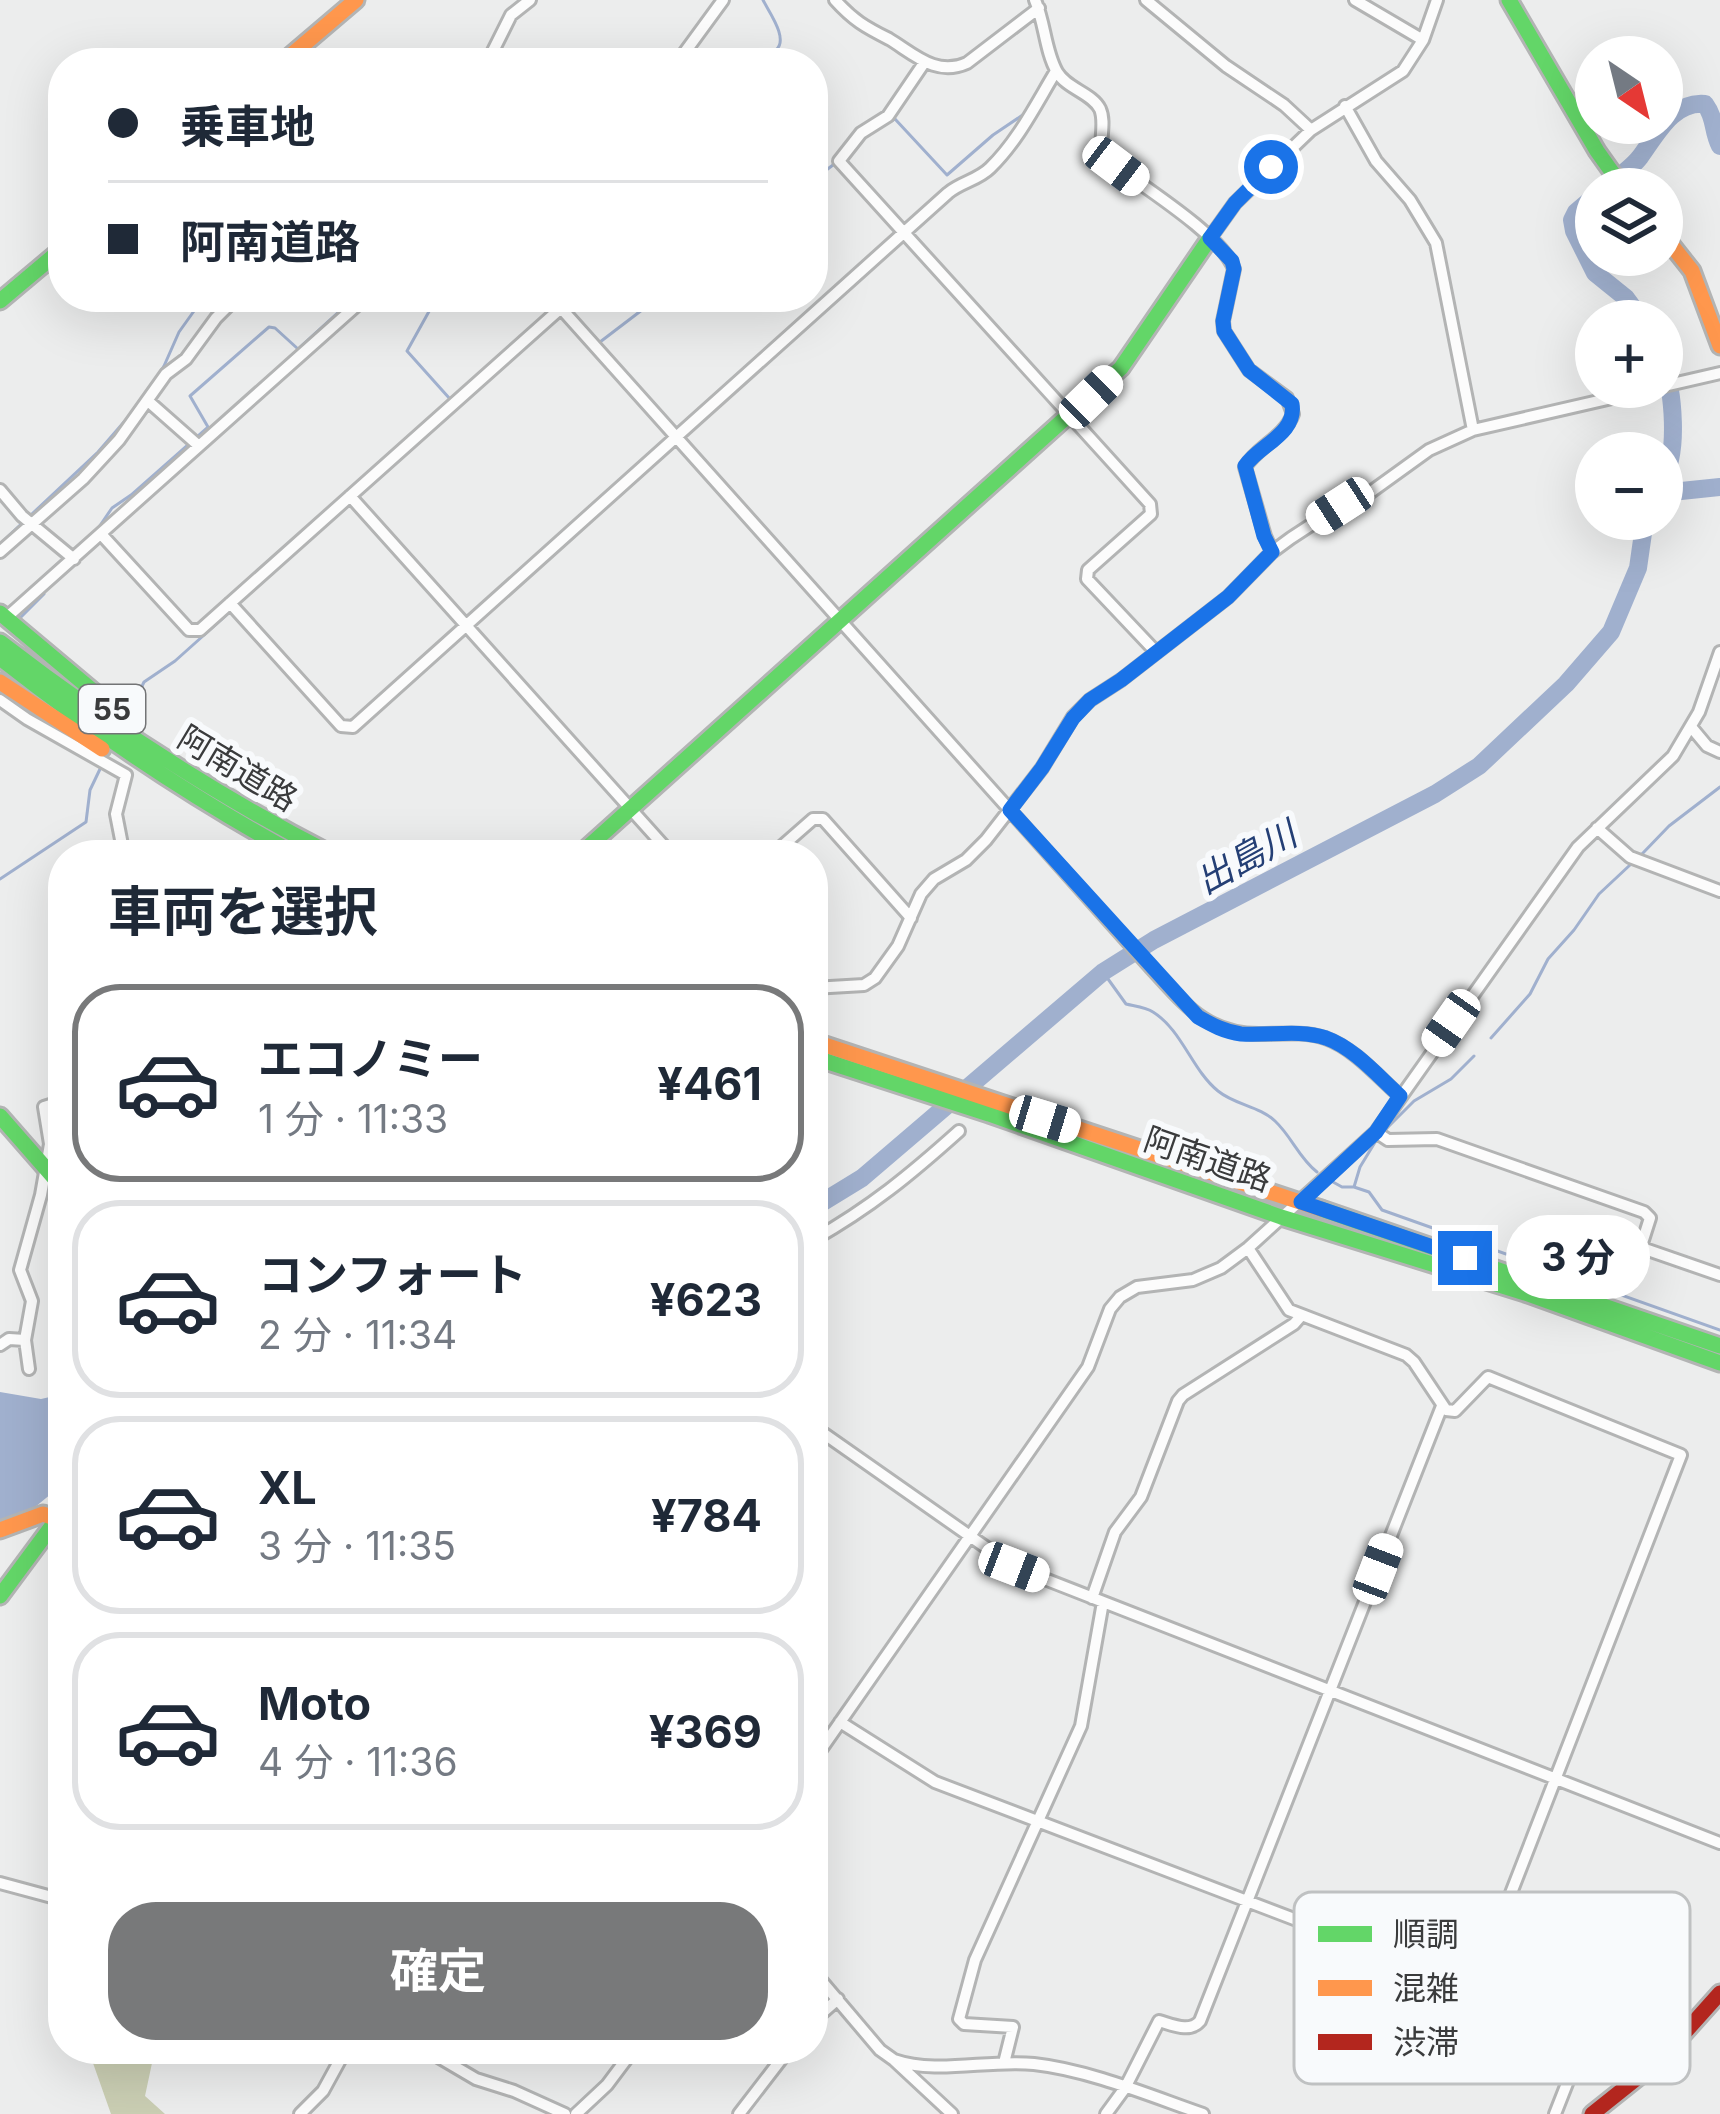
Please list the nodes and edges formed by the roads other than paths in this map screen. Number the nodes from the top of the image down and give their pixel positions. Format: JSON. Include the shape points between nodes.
{"nodes":[{"id":1,"x":356,"y":0,"type":"edge"},
{"id":2,"x":530,"y":0,"type":"edge"},
{"id":3,"x":723,"y":0,"type":"edge"},
{"id":4,"x":835,"y":0,"type":"edge"},
{"id":5,"x":1145,"y":0,"type":"edge"},
{"id":6,"x":1355,"y":0,"type":"edge"},
{"id":7,"x":1437,"y":0,"type":"edge"},
{"id":8,"x":1509,"y":0,"type":"edge"},
{"id":9,"x":1036,"y":7,"type":"edge"},
{"id":10,"x":1423,"y":40,"type":"junction"},
{"id":11,"x":300,"y":48,"type":"edge"},
{"id":12,"x":494,"y":48,"type":"edge"},
{"id":13,"x":688,"y":48,"type":"edge"},
{"id":14,"x":924,"y":63,"type":"junction"},
{"id":15,"x":1056,"y":70,"type":"junction"},
{"id":16,"x":1345,"y":106,"type":"junction"},
{"id":17,"x":1311,"y":130,"type":"junction"},
{"id":18,"x":1611,"y":168,"type":"edge"},
{"id":19,"x":905,"y":232,"type":"junction"},
{"id":20,"x":1210,"y":238,"type":"junction"},
{"id":21,"x":1683,"y":260,"type":"edge"},
{"id":22,"x":48,"y":261,"type":"edge"},
{"id":23,"x":0,"y":301,"type":"edge"},
{"id":24,"x":828,"y":302,"type":"edge"},
{"id":25,"x":222,"y":312,"type":"edge"},
{"id":26,"x":348,"y":312,"type":"edge"},
{"id":27,"x":557,"y":312,"type":"edge"},
{"id":28,"x":565,"y":312,"type":"edge"},
{"id":29,"x":816,"y":312,"type":"edge"},
{"id":30,"x":1720,"y":346,"type":"edge"},
{"id":31,"x":1720,"y":373,"type":"edge"},
{"id":32,"x":1683,"y":383,"type":"edge"},
{"id":33,"x":148,"y":401,"type":"junction"},
{"id":34,"x":1575,"y":407,"type":"edge"},
{"id":35,"x":1071,"y":416,"type":"junction"},
{"id":36,"x":1473,"y":430,"type":"junction"},
{"id":37,"x":676,"y":439,"type":"junction"},
{"id":38,"x":196,"y":442,"type":"junction"},
{"id":39,"x":0,"y":490,"type":"edge"},
{"id":40,"x":352,"y":499,"type":"junction"},
{"id":41,"x":27,"y":521,"type":"junction"},
{"id":42,"x":101,"y":534,"type":"junction"},
{"id":43,"x":0,"y":552,"type":"edge"},
{"id":44,"x":1272,"y":552,"type":"junction"},
{"id":45,"x":70,"y":556,"type":"junction"},
{"id":46,"x":233,"y":606,"type":"junction"},
{"id":47,"x":2,"y":618,"type":"edge"},
{"id":48,"x":841,"y":621,"type":"junction"},
{"id":49,"x":466,"y":624,"type":"junction"},
{"id":50,"x":0,"y":642,"type":"edge"},
{"id":51,"x":1156,"y":652,"type":"junction"},
{"id":52,"x":1720,"y":652,"type":"edge"},
{"id":53,"x":0,"y":658,"type":"edge"},
{"id":54,"x":0,"y":682,"type":"edge"},
{"id":55,"x":0,"y":700,"type":"edge"},
{"id":56,"x":1692,"y":728,"type":"junction"},
{"id":57,"x":110,"y":731,"type":"junction"},
{"id":58,"x":1720,"y":752,"type":"edge"},
{"id":59,"x":226,"y":806,"type":"junction"},
{"id":60,"x":631,"y":808,"type":"junction"},
{"id":61,"x":1010,"y":810,"type":"junction"},
{"id":62,"x":1597,"y":828,"type":"junction"},
{"id":63,"x":121,"y":840,"type":"edge"},
{"id":64,"x":275,"y":840,"type":"edge"},
{"id":65,"x":303,"y":840,"type":"edge"},
{"id":66,"x":596,"y":840,"type":"edge"},
{"id":67,"x":659,"y":840,"type":"edge"},
{"id":68,"x":789,"y":840,"type":"edge"},
{"id":69,"x":1720,"y":891,"type":"edge"},
{"id":70,"x":911,"y":918,"type":"junction"},
{"id":71,"x":828,"y":987,"type":"edge"},
{"id":72,"x":828,"y":1047,"type":"edge"},
{"id":73,"x":828,"y":1061,"type":"edge"},
{"id":74,"x":924,"y":1086,"type":"junction"},
{"id":75,"x":1400,"y":1096,"type":"junction"},
{"id":76,"x":995,"y":1109,"type":"junction"},
{"id":77,"x":0,"y":1116,"type":"edge"},
{"id":78,"x":959,"y":1131,"type":"dead end"},
{"id":79,"x":1376,"y":1132,"type":"junction"},
{"id":80,"x":48,"y":1153,"type":"edge"},
{"id":81,"x":45,"y":1167,"type":"junction"},
{"id":82,"x":48,"y":1170,"type":"edge"},
{"id":83,"x":1301,"y":1202,"type":"junction"},
{"id":84,"x":1281,"y":1216,"type":"junction"},
{"id":85,"x":828,"y":1232,"type":"edge"},
{"id":86,"x":1248,"y":1248,"type":"junction"},
{"id":87,"x":1720,"y":1275,"type":"edge"},
{"id":88,"x":1301,"y":1316,"type":"junction"},
{"id":89,"x":25,"y":1340,"type":"junction"},
{"id":90,"x":0,"y":1345,"type":"edge"},
{"id":91,"x":1720,"y":1346,"type":"edge"},
{"id":92,"x":1720,"y":1363,"type":"edge"},
{"id":93,"x":29,"y":1369,"type":"dead end"},
{"id":94,"x":1442,"y":1406,"type":"junction"},
{"id":95,"x":828,"y":1436,"type":"edge"},
{"id":96,"x":48,"y":1514,"type":"edge"},
{"id":97,"x":0,"y":1530,"type":"edge"},
{"id":98,"x":48,"y":1531,"type":"edge"},
{"id":99,"x":971,"y":1535,"type":"junction"},
{"id":100,"x":0,"y":1596,"type":"edge"},
{"id":101,"x":1097,"y":1600,"type":"junction"},
{"id":102,"x":1331,"y":1691,"type":"junction"},
{"id":103,"x":840,"y":1722,"type":"junction"},
{"id":104,"x":828,"y":1739,"type":"edge"},
{"id":105,"x":1556,"y":1780,"type":"junction"},
{"id":106,"x":1037,"y":1821,"type":"junction"},
{"id":107,"x":1720,"y":1843,"type":"edge"},
{"id":108,"x":0,"y":1882,"type":"edge"},
{"id":109,"x":1512,"y":1892,"type":"edge"},
{"id":110,"x":48,"y":1896,"type":"edge"},
{"id":111,"x":1246,"y":1902,"type":"junction"},
{"id":112,"x":1294,"y":1920,"type":"edge"},
{"id":113,"x":828,"y":1988,"type":"edge"},
{"id":114,"x":1720,"y":1993,"type":"edge"},
{"id":115,"x":838,"y":1999,"type":"junction"},
{"id":116,"x":828,"y":2008,"type":"edge"},
{"id":117,"x":1690,"y":2030,"type":"edge"},
{"id":118,"x":894,"y":2060,"type":"junction"},
{"id":119,"x":1004,"y":2063,"type":"junction"},
{"id":120,"x":338,"y":2064,"type":"edge"},
{"id":121,"x":449,"y":2064,"type":"edge"},
{"id":122,"x":623,"y":2064,"type":"edge"},
{"id":123,"x":777,"y":2064,"type":"edge"},
{"id":124,"x":1567,"y":2084,"type":"edge"},
{"id":125,"x":1631,"y":2084,"type":"edge"},
{"id":126,"x":1125,"y":2087,"type":"junction"},
{"id":127,"x":300,"y":2114,"type":"edge"},
{"id":128,"x":565,"y":2114,"type":"edge"},
{"id":129,"x":577,"y":2114,"type":"edge"},
{"id":130,"x":739,"y":2114,"type":"edge"},
{"id":131,"x":952,"y":2114,"type":"edge"},
{"id":132,"x":1106,"y":2114,"type":"edge"},
{"id":133,"x":1203,"y":2114,"type":"edge"},
{"id":134,"x":1555,"y":2114,"type":"edge"},
{"id":135,"x":1592,"y":2114,"type":"edge"}],
"edges":[{"from":1,"to":11,"type":"main road"},
{"from":2,"to":12,"type":"street","via":[[511,15]]},
{"from":3,"to":13,"type":"street"},
{"from":4,"to":14,"type":"street","via":[[858,24]]},
{"from":5,"to":17,"type":"street"},
{"from":6,"to":10,"type":"street"},
{"from":7,"to":10,"type":"street"},
{"from":8,"to":18,"type":"main road"},
{"from":9,"to":14,"type":"street","via":[[967,63]]},
{"from":9,"to":15,"type":"street"},
{"from":10,"to":16,"type":"street","via":[[1403,71]]},
{"from":14,"to":19,"type":"street","via":[[888,116],[839,161]]},
{"from":15,"to":19,"type":"street","via":[[989,170],[959,184]]},
{"from":15,"to":20,"type":"street","via":[[1102,112],[1102,155]]},
{"from":16,"to":17,"type":"street"},
{"from":16,"to":36,"type":"street","via":[[1436,243]]},
{"from":17,"to":20,"type":"street"},
{"from":19,"to":24,"type":"street"},
{"from":19,"to":35,"type":"street"},
{"from":20,"to":35,"type":"main road","via":[[1121,368]]},
{"from":20,"to":44,"type":"street","via":[[1234,269],[1224,331],[1249,370],[1292,404],[1289,425],[1245,466]]},
{"from":21,"to":30,"type":"main road"},
{"from":22,"to":23,"type":"main road"},
{"from":25,"to":33,"type":"street"},
{"from":26,"to":38,"type":"street"},
{"from":27,"to":40,"type":"street"},
{"from":28,"to":37,"type":"street"},
{"from":29,"to":37,"type":"street"},
{"from":31,"to":32,"type":"street"},
{"from":33,"to":38,"type":"street"},
{"from":33,"to":41,"type":"street","via":[[83,479]]},
{"from":34,"to":36,"type":"street"},
{"from":35,"to":48,"type":"main road"},
{"from":35,"to":51,"type":"street","via":[[1150,504],[1151,514],[1087,579]]},
{"from":36,"to":44,"type":"street"},
{"from":37,"to":48,"type":"street"},
{"from":37,"to":49,"type":"street"},
{"from":38,"to":42,"type":"street"},
{"from":39,"to":41,"type":"street"},
{"from":40,"to":46,"type":"street"},
{"from":40,"to":49,"type":"street"},
{"from":41,"to":43,"type":"street"},
{"from":41,"to":45,"type":"street"},
{"from":42,"to":45,"type":"street"},
{"from":42,"to":46,"type":"street","via":[[189,630]]},
{"from":44,"to":51,"type":"street"},
{"from":45,"to":47,"type":"street"},
{"from":46,"to":49,"type":"street","via":[[341,726],[353,727]]},
{"from":47,"to":59,"type":"main road","number":"55"},
{"from":48,"to":60,"type":"main road"},
{"from":48,"to":61,"type":"street"},
{"from":49,"to":60,"type":"street"},
{"from":50,"to":57,"type":"main road","name":"阿南道路","number":"55"},
{"from":51,"to":61,"type":"street","via":[[1073,718]]},
{"from":52,"to":56,"type":"street"},
{"from":53,"to":57,"type":"main road","name":"阿南道路","number":"55"},
{"from":54,"to":59,"type":"main road","number":"55","via":[[110,755]]},
{"from":55,"to":63,"type":"street","via":[[126,775],[116,814]]},
{"from":56,"to":58,"type":"street"},
{"from":56,"to":62,"type":"street"},
{"from":57,"to":59,"type":"main road","name":"阿南道路","number":"55"},
{"from":59,"to":64,"type":"main road","name":"阿南道路","number":"55"},
{"from":59,"to":65,"type":"main road","name":"阿南道路","number":"55"},
{"from":60,"to":66,"type":"main road"},
{"from":60,"to":67,"type":"street"},
{"from":61,"to":70,"type":"street","via":[[966,860],[934,879]]},
{"from":61,"to":75,"type":"street","via":[[1198,1017],[1241,1034],[1327,1039]]},
{"from":62,"to":69,"type":"street","via":[[1630,857]]},
{"from":62,"to":75,"type":"street","via":[[1552,879]]},
{"from":68,"to":70,"type":"street","via":[[823,819]]},
{"from":70,"to":71,"type":"street","via":[[874,978]]},
{"from":72,"to":74,"type":"main road","name":"阿南道路"},
{"from":73,"to":74,"type":"main road","name":"阿南道路"},
{"from":74,"to":76,"type":"main road","name":"阿南道路"},
{"from":75,"to":79,"type":"street"},
{"from":76,"to":83,"type":"main road","name":"阿南道路"},
{"from":76,"to":84,"type":"main road","name":"阿南道路"},
{"from":77,"to":81,"type":"main road"},
{"from":78,"to":85,"type":"street"},
{"from":79,"to":83,"type":"street"},
{"from":79,"to":87,"type":"street","via":[[1388,1140],[1437,1139],[1644,1212],[1645,1249]]},
{"from":80,"to":81,"type":"street"},
{"from":81,"to":82,"type":"main road"},
{"from":81,"to":89,"type":"street","via":[[20,1270],[32,1301]]},
{"from":83,"to":84,"type":"street"},
{"from":83,"to":91,"type":"main road","name":"阿南道路"},
{"from":84,"to":86,"type":"street"},
{"from":84,"to":92,"type":"main road","name":"阿南道路"},
{"from":86,"to":88,"type":"street"},
{"from":86,"to":99,"type":"street","via":[[1193,1280],[1120,1297],[1088,1367]]},
{"from":88,"to":94,"type":"street","via":[[1406,1355]]},
{"from":88,"to":101,"type":"street","via":[[1178,1401],[1141,1497],[1115,1532]]},
{"from":89,"to":90,"type":"street"},
{"from":89,"to":93,"type":"street"},
{"from":94,"to":102,"type":"street"},
{"from":94,"to":105,"type":"street","via":[[1455,1411],[1488,1377],[1681,1455]]},
{"from":95,"to":99,"type":"street"},
{"from":96,"to":97,"type":"main road"},
{"from":98,"to":100,"type":"main road"},
{"from":99,"to":101,"type":"street","via":[[1014,1567]]},
{"from":99,"to":103,"type":"street"},
{"from":101,"to":102,"type":"street"},
{"from":101,"to":106,"type":"street","via":[[1081,1726]]},
{"from":102,"to":105,"type":"street"},
{"from":102,"to":111,"type":"street"},
{"from":103,"to":104,"type":"street"},
{"from":103,"to":106,"type":"street","via":[[919,1774]]},
{"from":105,"to":107,"type":"street"},
{"from":105,"to":109,"type":"street"},
{"from":106,"to":111,"type":"street"},
{"from":106,"to":119,"type":"street","via":[[975,1960],[958,2019],[1012,2027]]},
{"from":108,"to":110,"type":"street"},
{"from":111,"to":112,"type":"street"},
{"from":111,"to":126,"type":"street","via":[[1200,2021],[1189,2028],[1160,2021]]},
{"from":113,"to":115,"type":"street"},
{"from":114,"to":117,"type":"main road"},
{"from":115,"to":116,"type":"street"},
{"from":115,"to":118,"type":"street"},
{"from":118,"to":119,"type":"street"},
{"from":118,"to":131,"type":"street"},
{"from":119,"to":126,"type":"street"},
{"from":120,"to":127,"type":"street"},
{"from":121,"to":128,"type":"street"},
{"from":122,"to":129,"type":"street"},
{"from":123,"to":130,"type":"street"},
{"from":124,"to":134,"type":"street"},
{"from":125,"to":135,"type":"main road"},
{"from":126,"to":132,"type":"street"},
{"from":126,"to":133,"type":"street"}]}
